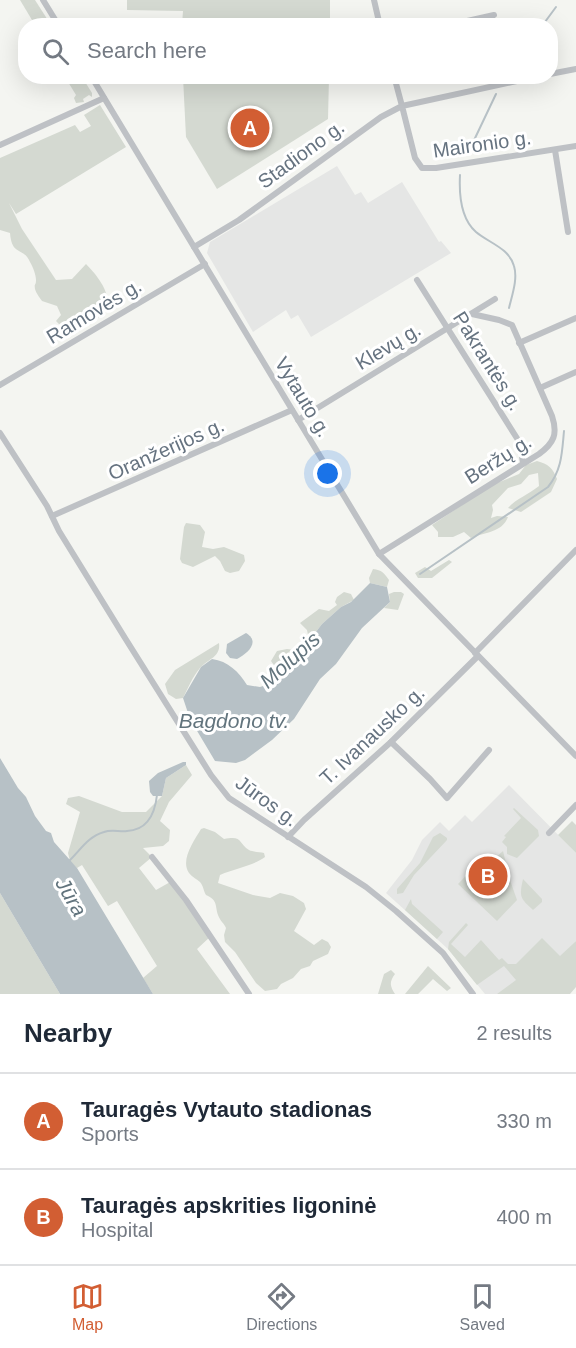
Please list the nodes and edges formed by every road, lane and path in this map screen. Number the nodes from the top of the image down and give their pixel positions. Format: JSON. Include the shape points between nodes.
{"nodes":[{"id":1,"x":43,"y":0,"type":"edge"},
{"id":2,"x":374,"y":0,"type":"edge"},
{"id":3,"x":494,"y":15,"type":"dead end"},
{"id":4,"x":54,"y":18,"type":"edge"},
{"id":5,"x":378,"y":18,"type":"edge"},
{"id":6,"x":481,"y":18,"type":"edge"},
{"id":7,"x":576,"y":69,"type":"edge"},
{"id":8,"x":558,"y":72,"type":"edge"},
{"id":9,"x":96,"y":84,"type":"edge"},
{"id":10,"x":396,"y":84,"type":"edge"},
{"id":11,"x":503,"y":84,"type":"edge"},
{"id":12,"x":104,"y":98,"type":"junction"},
{"id":13,"x":402,"y":106,"type":"junction"},
{"id":14,"x":0,"y":145,"type":"edge"},
{"id":15,"x":576,"y":146,"type":"edge"},
{"id":16,"x":555,"y":150,"type":"junction"},
{"id":17,"x":568,"y":232,"type":"dead end"},
{"id":18,"x":194,"y":247,"type":"junction"},
{"id":19,"x":205,"y":264,"type":"junction"},
{"id":20,"x":417,"y":280,"type":"dead end"},
{"id":21,"x":495,"y":299,"type":"dead end"},
{"id":22,"x":472,"y":314,"type":"junction"},
{"id":23,"x":576,"y":318,"type":"edge"},
{"id":24,"x":448,"y":329,"type":"junction"},
{"id":25,"x":519,"y":343,"type":"junction"},
{"id":26,"x":576,"y":372,"type":"edge"},
{"id":27,"x":0,"y":385,"type":"edge"},
{"id":28,"x":540,"y":388,"type":"junction"},
{"id":29,"x":292,"y":410,"type":"junction"},
{"id":30,"x":298,"y":420,"type":"junction"},
{"id":31,"x":0,"y":432,"type":"edge"},
{"id":32,"x":523,"y":463,"type":"junction"},
{"id":33,"x":52,"y":516,"type":"junction"},
{"id":34,"x":576,"y":550,"type":"edge"},
{"id":35,"x":379,"y":554,"type":"junction"},
{"id":36,"x":477,"y":655,"type":"junction"},
{"id":37,"x":392,"y":742,"type":"junction"},
{"id":38,"x":489,"y":750,"type":"dead end"},
{"id":39,"x":576,"y":756,"type":"edge"},
{"id":40,"x":576,"y":805,"type":"edge"},
{"id":41,"x":549,"y":833,"type":"dead end"},
{"id":42,"x":288,"y":837,"type":"junction"},
{"id":43,"x":152,"y":857,"type":"dead end"},
{"id":44,"x":249,"y":994,"type":"edge"},
{"id":45,"x":473,"y":994,"type":"edge"}],
"edges":[{"from":1,"to":4,"type":"street"},
{"from":2,"to":5,"type":"street"},
{"from":3,"to":6,"type":"street"},
{"from":7,"to":8,"type":"street"},
{"from":9,"to":12,"type":"street","name":"Vytauto g."},
{"from":10,"to":13,"type":"street"},
{"from":11,"to":13,"type":"street","name":"Stadiono g."},
{"from":12,"to":14,"type":"street"},
{"from":12,"to":18,"type":"street","name":"Vytauto g."},
{"from":13,"to":16,"type":"street","name":"Maironio g.","via":[[415,158],[422,168]]},
{"from":13,"to":18,"type":"street","name":"Stadiono g."},
{"from":15,"to":16,"type":"street","name":"Maironio g."},
{"from":16,"to":17,"type":"street"},
{"from":18,"to":19,"type":"street","name":"Vytauto g."},
{"from":19,"to":27,"type":"street","name":"Ramovės g."},
{"from":19,"to":29,"type":"street","name":"Vytauto g."},
{"from":20,"to":24,"type":"street","name":"Pakrantės g."},
{"from":21,"to":22,"type":"street","name":"Klevų g."},
{"from":22,"to":24,"type":"street","name":"Klevų g."},
{"from":22,"to":25,"type":"street","name":"Beržų g.","via":[[512,325]]},
{"from":23,"to":25,"type":"street"},
{"from":24,"to":30,"type":"street","name":"Klevų g."},
{"from":24,"to":32,"type":"street","name":"Pakrantės g.","via":[[520,443]]},
{"from":25,"to":28,"type":"street","name":"Beržų g."},
{"from":26,"to":28,"type":"street"},
{"from":28,"to":32,"type":"street","name":"Beržų g.","via":[[555,427],[554,436],[545,449]]},
{"from":29,"to":30,"type":"street","name":"Vytauto g."},
{"from":29,"to":33,"type":"street","name":"Oranžerijos g."},
{"from":30,"to":35,"type":"street","name":"Vytauto g."},
{"from":31,"to":33,"type":"street","name":"Jūros g."},
{"from":32,"to":35,"type":"street","name":"Beržų g."},
{"from":33,"to":42,"type":"street","name":"Jūros g.","via":[[211,775],[234,802]]},
{"from":34,"to":36,"type":"street","name":"T. Ivanausko g."},
{"from":35,"to":36,"type":"street","name":"Vytauto g."},
{"from":36,"to":37,"type":"street","name":"T. Ivanausko g."},
{"from":36,"to":39,"type":"street","name":"Vytauto g."},
{"from":37,"to":38,"type":"street","via":[[447,798]]},
{"from":37,"to":42,"type":"street","name":"T. Ivanausko g."},
{"from":40,"to":41,"type":"street"},
{"from":42,"to":45,"type":"street","name":"Jūros g.","via":[[396,911],[443,953]]},
{"from":43,"to":44,"type":"street"}]}
